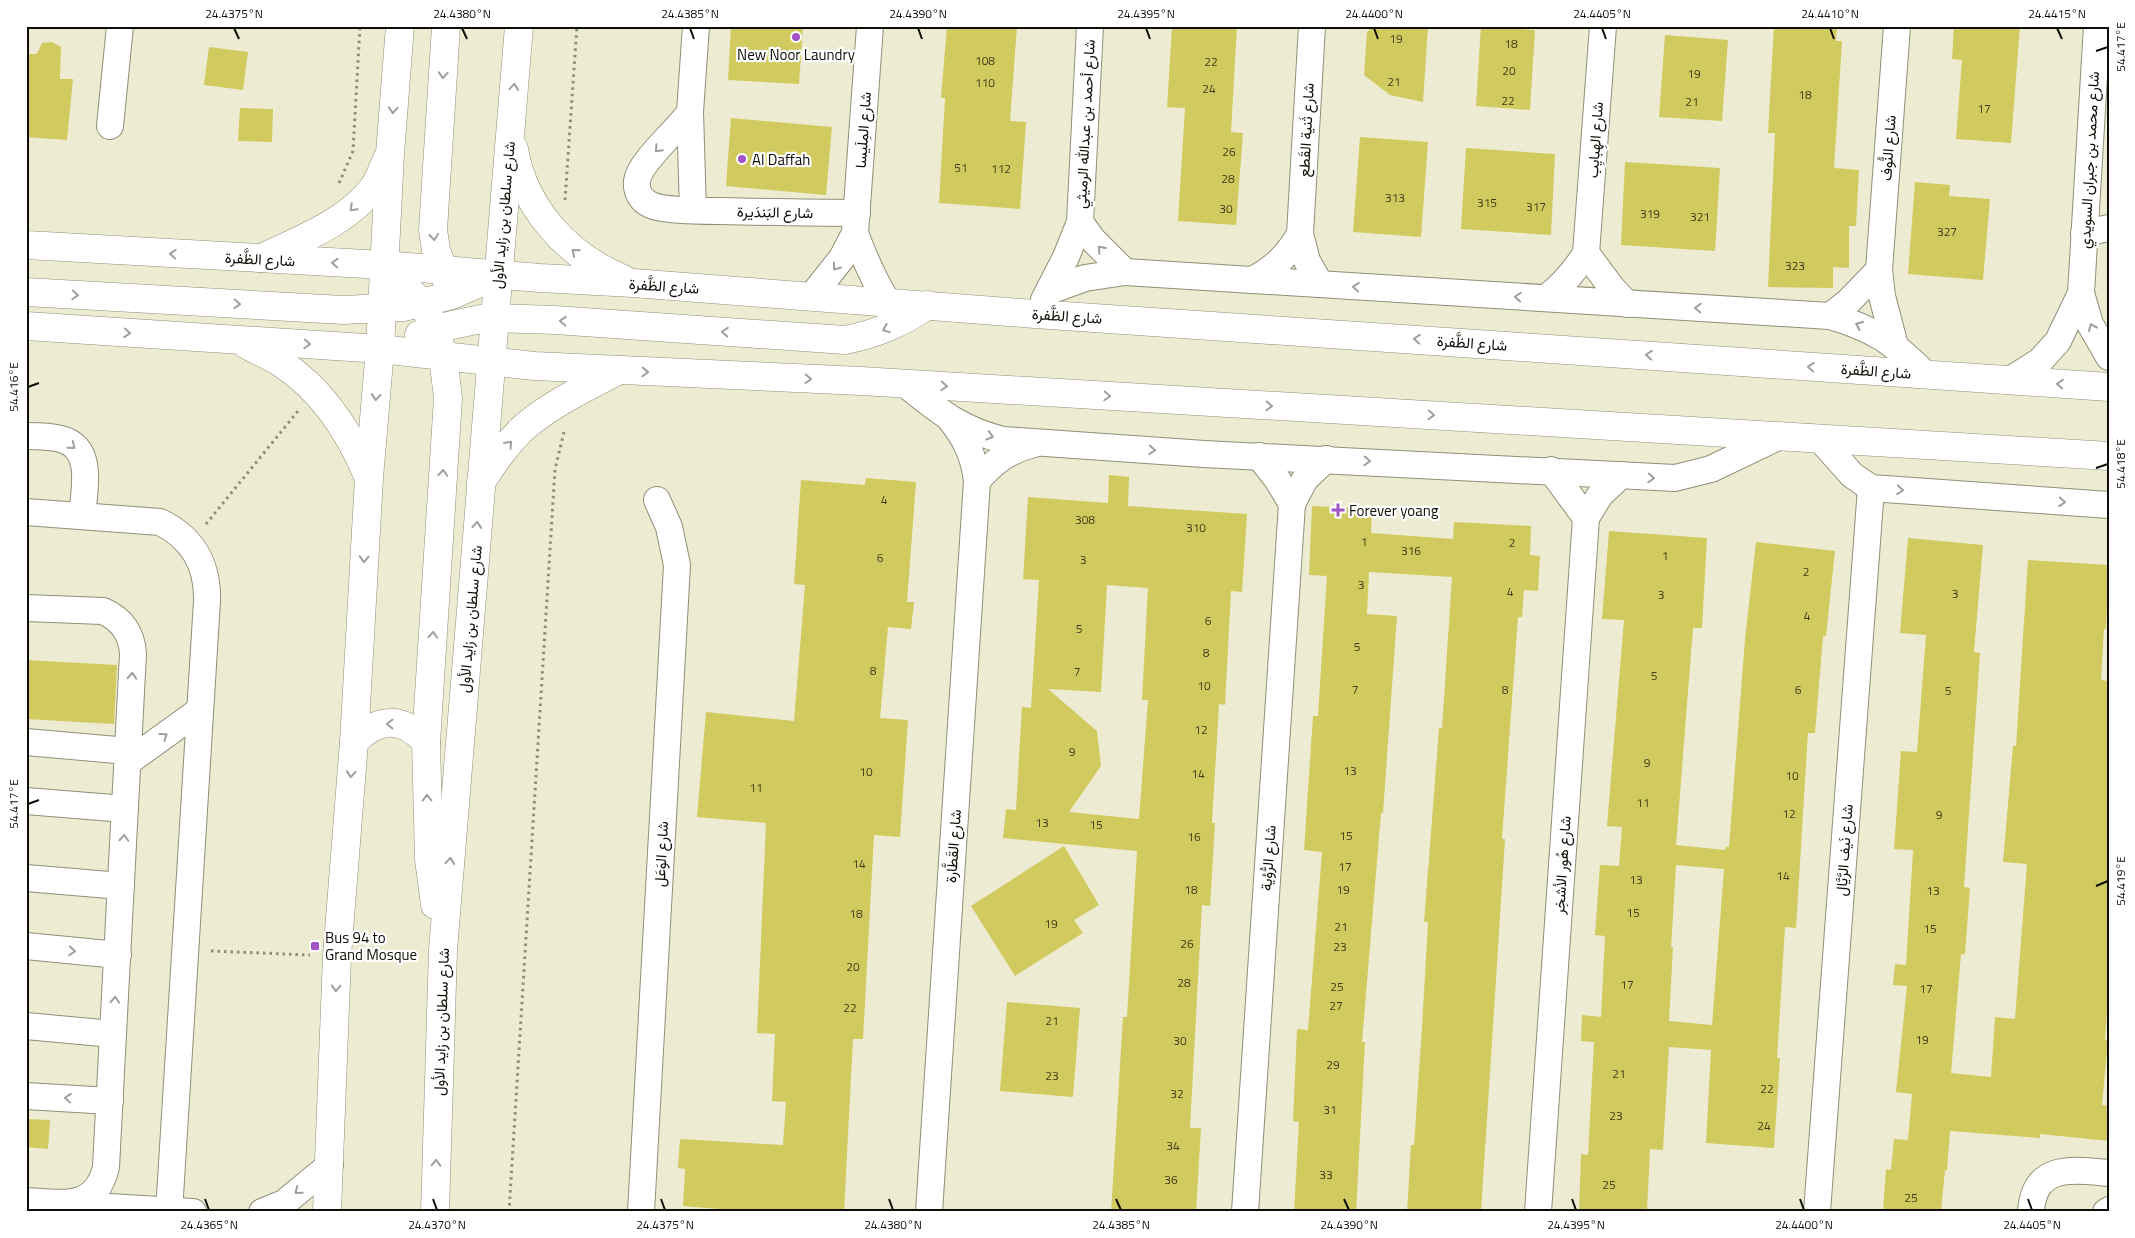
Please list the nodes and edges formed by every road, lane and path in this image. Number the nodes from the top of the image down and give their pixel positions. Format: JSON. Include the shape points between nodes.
{"nodes":[{"id":1,"x":120,"y":26,"type":"edge"},
{"id":2,"x":360,"y":26,"type":"edge"},
{"id":3,"x":400,"y":26,"type":"edge"},
{"id":4,"x":446,"y":26,"type":"edge"},
{"id":5,"x":520,"y":26,"type":"edge"},
{"id":6,"x":577,"y":26,"type":"edge"},
{"id":7,"x":696,"y":26,"type":"edge"},
{"id":8,"x":870,"y":26,"type":"edge"},
{"id":9,"x":1090,"y":26,"type":"edge"},
{"id":10,"x":1312,"y":26,"type":"edge"},
{"id":11,"x":1603,"y":26,"type":"edge"},
{"id":12,"x":1897,"y":26,"type":"edge"},
{"id":13,"x":2097,"y":26,"type":"edge"},
{"id":14,"x":2101,"y":75,"type":"edge"},
{"id":15,"x":690,"y":112,"type":"junction"},
{"id":16,"x":2100,"y":114,"type":"edge"},
{"id":17,"x":110,"y":126,"type":"dead end"},
{"id":18,"x":510,"y":126,"type":"junction"},
{"id":19,"x":390,"y":154,"type":"junction"},
{"id":20,"x":335,"y":192,"type":"dead end"},
{"id":21,"x":565,"y":203,"type":"dead end"},
{"id":22,"x":693,"y":210,"type":"junction"},
{"id":23,"x":1080,"y":222,"type":"junction"},
{"id":24,"x":856,"y":223,"type":"junction"},
{"id":25,"x":2097,"y":231,"type":"edge"},
{"id":26,"x":1300,"y":234,"type":"junction"},
{"id":27,"x":26,"y":245,"type":"edge"},
{"id":28,"x":1586,"y":253,"type":"junction"},
{"id":29,"x":259,"y":259,"type":"junction"},
{"id":30,"x":384,"y":265,"type":"junction"},
{"id":31,"x":442,"y":269,"type":"junction"},
{"id":32,"x":1879,"y":270,"type":"junction"},
{"id":33,"x":1125,"y":272,"type":"junction"},
{"id":34,"x":498,"y":275,"type":"junction"},
{"id":35,"x":1252,"y":280,"type":"junction"},
{"id":36,"x":633,"y":283,"type":"junction"},
{"id":37,"x":1320,"y":284,"type":"junction"},
{"id":38,"x":26,"y":292,"type":"edge"},
{"id":39,"x":2081,"y":293,"type":"junction"},
{"id":40,"x":452,"y":295,"type":"junction"},
{"id":41,"x":811,"y":297,"type":"junction"},
{"id":42,"x":1546,"y":298,"type":"junction"},
{"id":43,"x":888,"y":302,"type":"junction"},
{"id":44,"x":1042,"y":302,"type":"junction"},
{"id":45,"x":421,"y":303,"type":"junction"},
{"id":46,"x":1627,"y":304,"type":"junction"},
{"id":47,"x":928,"y":305,"type":"junction"},
{"id":48,"x":382,"y":308,"type":"junction"},
{"id":49,"x":1830,"y":316,"type":"junction"},
{"id":50,"x":495,"y":318,"type":"junction"},
{"id":51,"x":467,"y":322,"type":"junction"},
{"id":52,"x":26,"y":326,"type":"edge"},
{"id":53,"x":435,"y":329,"type":"junction"},
{"id":54,"x":239,"y":341,"type":"junction"},
{"id":55,"x":1895,"y":346,"type":"junction"},
{"id":56,"x":380,"y":349,"type":"junction"},
{"id":57,"x":442,"y":356,"type":"junction"},
{"id":58,"x":2109,"y":358,"type":"edge"},
{"id":59,"x":492,"y":361,"type":"junction"},
{"id":60,"x":619,"y":370,"type":"junction"},
{"id":61,"x":1925,"y":374,"type":"junction"},
{"id":62,"x":2010,"y":380,"type":"junction"},
{"id":63,"x":905,"y":384,"type":"junction"},
{"id":64,"x":2109,"y":387,"type":"edge"},
{"id":65,"x":303,"y":404,"type":"dead end"},
{"id":66,"x":950,"y":420,"type":"junction"},
{"id":67,"x":564,"y":432,"type":"dead end"},
{"id":68,"x":26,"y":436,"type":"edge"},
{"id":69,"x":1780,"y":436,"type":"junction"},
{"id":70,"x":1820,"y":439,"type":"junction"},
{"id":71,"x":1039,"y":442,"type":"junction"},
{"id":72,"x":1259,"y":456,"type":"junction"},
{"id":73,"x":2109,"y":456,"type":"edge"},
{"id":74,"x":1326,"y":459,"type":"junction"},
{"id":75,"x":1551,"y":470,"type":"junction"},
{"id":76,"x":1621,"y":475,"type":"junction"},
{"id":77,"x":369,"y":478,"type":"junction"},
{"id":78,"x":977,"y":481,"type":"junction"},
{"id":79,"x":481,"y":484,"type":"junction"},
{"id":80,"x":1870,"y":488,"type":"junction"},
{"id":81,"x":657,"y":500,"type":"dead end"},
{"id":82,"x":1292,"y":504,"type":"junction"},
{"id":83,"x":2109,"y":505,"type":"edge"},
{"id":84,"x":26,"y":512,"type":"edge"},
{"id":85,"x":82,"y":516,"type":"junction"},
{"id":86,"x":1586,"y":518,"type":"junction"},
{"id":87,"x":190,"y":544,"type":"junction"},
{"id":88,"x":26,"y":608,"type":"edge"},
{"id":89,"x":200,"y":710,"type":"junction"},
{"id":90,"x":26,"y":742,"type":"edge"},
{"id":91,"x":354,"y":742,"type":"junction"},
{"id":92,"x":426,"y":742,"type":"junction"},
{"id":93,"x":128,"y":757,"type":"junction"},
{"id":94,"x":26,"y":800,"type":"edge"},
{"id":95,"x":125,"y":809,"type":"junction"},
{"id":96,"x":26,"y":878,"type":"edge"},
{"id":97,"x":121,"y":886,"type":"junction"},
{"id":98,"x":26,"y":946,"type":"edge"},
{"id":99,"x":186,"y":950,"type":"junction"},
{"id":100,"x":443,"y":950,"type":"junction"},
{"id":101,"x":118,"y":955,"type":"junction"},
{"id":102,"x":337,"y":956,"type":"junction"},
{"id":103,"x":26,"y":1026,"type":"edge"},
{"id":104,"x":113,"y":1034,"type":"junction"},
{"id":105,"x":26,"y":1096,"type":"edge"},
{"id":106,"x":110,"y":1101,"type":"junction"},
{"id":107,"x":330,"y":1165,"type":"junction"},
{"id":108,"x":2109,"y":1173,"type":"edge"},
{"id":109,"x":26,"y":1201,"type":"edge"},
{"id":110,"x":78,"y":1202,"type":"junction"},
{"id":111,"x":177,"y":1211,"type":"edge"},
{"id":112,"x":262,"y":1212,"type":"edge"},
{"id":113,"x":327,"y":1212,"type":"edge"},
{"id":114,"x":435,"y":1212,"type":"edge"},
{"id":115,"x":509,"y":1212,"type":"edge"},
{"id":116,"x":641,"y":1212,"type":"edge"},
{"id":117,"x":929,"y":1212,"type":"edge"},
{"id":118,"x":1245,"y":1212,"type":"edge"},
{"id":119,"x":1538,"y":1212,"type":"edge"},
{"id":120,"x":1817,"y":1212,"type":"edge"},
{"id":121,"x":2031,"y":1212,"type":"edge"}],
"edges":[{"from":1,"to":17,"type":"street"},
{"from":2,"to":20,"type":"path","via":[[353,151]]},
{"from":3,"to":19,"type":"main road","one_way":true},
{"from":4,"to":31,"type":"main road","one_way":true,"via":[[433,230]]},
{"from":18,"to":5,"type":"main road","name":"شارع سلطان بن زايد الأول","one_way":true},
{"from":6,"to":21,"type":"path"},
{"from":7,"to":15,"type":"street"},
{"from":8,"to":24,"type":"street","name":"شارع المِلَيسا"},
{"from":9,"to":23,"type":"street","name":"شارع أحمد بن عبدالله الرميثي"},
{"from":10,"to":26,"type":"street","name":"شارع ثَنية القَطع"},
{"from":11,"to":28,"type":"street","name":"شارع الهِبايِب"},
{"from":12,"to":32,"type":"street","name":"شارع النُّوف"},
{"from":13,"to":14,"type":"street","name":"شارع محمد بن جبران السويدي"},
{"from":14,"to":16,"type":"street","name":"شارع محمد بن جبران السويدي"},
{"from":15,"to":22,"type":"street"},
{"from":15,"to":22,"type":"street","name":"شارع البَندَيرة","one_way":true,"via":[[681,126],[642,166],[637,180],[642,200],[652,206]]},
{"from":16,"to":25,"type":"street","name":"شارع محمد بن جبران السويدي"},
{"from":18,"to":34,"type":"main road","name":"شارع سلطان بن زايد الأول"},
{"from":36,"to":18,"type":"main road","one_way":true,"via":[[604,271],[555,233],[532,201],[517,164]]},
{"from":19,"to":29,"type":"main road","one_way":true,"via":[[374,187],[347,214]]},
{"from":19,"to":30,"type":"main road"},
{"from":22,"to":24,"type":"street","name":"شارع البَندَيرة"},
{"from":33,"to":23,"type":"street","name":"شارع أحمد بن عبدالله الرميثي","one_way":true,"via":[[1103,252]]},
{"from":23,"to":44,"type":"street","name":"شارع أحمد بن عبدالله الرميثي","via":[[1066,258]]},
{"from":24,"to":41,"type":"street","name":"شارع المِلَيسا","one_way":true,"via":[[842,258]]},
{"from":24,"to":43,"type":"street","name":"شارع المِلَيسا","via":[[867,266]]},
{"from":25,"to":39,"type":"street","name":"شارع محمد بن جبران السويدي"},
{"from":26,"to":35,"type":"street","via":[[1280,261]]},
{"from":26,"to":37,"type":"street","name":"شارع ثَنية القَطع","via":[[1307,261]]},
{"from":29,"to":27,"type":"main road","name":"شارع الظَّفرة","one_way":true},
{"from":28,"to":42,"type":"street","name":"شارع الهِبايِب","via":[[1562,286]]},
{"from":28,"to":46,"type":"street"},
{"from":30,"to":29,"type":"main road","name":"شارع الظَّفرة","one_way":true},
{"from":30,"to":31,"type":"main road","name":"شارع الظَّفرة"},
{"from":30,"to":45,"type":"main road"},
{"from":30,"to":48,"type":"main road"},
{"from":31,"to":34,"type":"main road","name":"شارع الظَّفرة"},
{"from":31,"to":40,"type":"main road"},
{"from":32,"to":49,"type":"street"},
{"from":32,"to":55,"type":"street","name":"شارع النُّوف"},
{"from":33,"to":35,"type":"street"},
{"from":33,"to":44,"type":"street","via":[[1086,278]]},
{"from":34,"to":36,"type":"main road","name":"شارع الظَّفرة"},
{"from":34,"to":40,"type":"main road"},
{"from":34,"to":50,"type":"main road","name":"شارع سلطان بن زايد الأول"},
{"from":35,"to":37,"type":"street"},
{"from":36,"to":41,"type":"main road","name":"شارع الظَّفرة"},
{"from":42,"to":37,"type":"street","one_way":true},
{"from":38,"to":48,"type":"main road","one_way":true,"via":[[343,310]]},
{"from":58,"to":39,"type":"street","name":"شارع محمد بن جبران السويدي","one_way":true,"via":[[2090,324]]},
{"from":39,"to":62,"type":"street","name":"شارع محمد بن جبران السويدي","via":[[2058,341],[2040,361]]},
{"from":40,"to":45,"type":"main road"},
{"from":40,"to":51,"type":"main road"},
{"from":41,"to":43,"type":"main road","name":"شارع الظَّفرة"},
{"from":42,"to":46,"type":"street"},
{"from":43,"to":47,"type":"main road","name":"شارع الظَّفرة"},
{"from":44,"to":47,"type":"main road","name":"شارع الظَّفرة"},
{"from":61,"to":44,"type":"main road","name":"شارع الظَّفرة","one_way":true},
{"from":45,"to":48,"type":"main road"},
{"from":45,"to":53,"type":"main road"},
{"from":49,"to":46,"type":"street","one_way":true},
{"from":47,"to":50,"type":"main road","one_way":true,"via":[[886,330],[845,340]]},
{"from":48,"to":56,"type":"main road"},
{"from":55,"to":49,"type":"street","one_way":true,"via":[[1856,323]]},
{"from":50,"to":51,"type":"main road"},
{"from":50,"to":59,"type":"main road","name":"شارع سلطان بن زايد الأول"},
{"from":51,"to":53,"type":"main road"},
{"from":51,"to":59,"type":"main road"},
{"from":52,"to":54,"type":"main road","one_way":true},
{"from":53,"to":56,"type":"main road"},
{"from":53,"to":57,"type":"main road"},
{"from":54,"to":56,"type":"main road","one_way":true},
{"from":54,"to":77,"type":"main road","via":[[281,363],[318,393],[340,419]]},
{"from":55,"to":61,"type":"street"},
{"from":56,"to":57,"type":"main road"},
{"from":56,"to":77,"type":"main road","one_way":true},
{"from":57,"to":59,"type":"main road"},
{"from":92,"to":57,"type":"main road","one_way":true,"via":[[448,398]]},
{"from":59,"to":60,"type":"main road"},
{"from":59,"to":79,"type":"main road","name":"شارع سلطان بن زايد الأول"},
{"from":60,"to":63,"type":"main road","one_way":true},
{"from":79,"to":60,"type":"main road","one_way":true,"via":[[499,455],[521,430],[541,414]]},
{"from":61,"to":62,"type":"main road","name":"شارع الظَّفرة"},
{"from":64,"to":62,"type":"main road","name":"شارع الظَّفرة","one_way":true},
{"from":63,"to":66,"type":"street"},
{"from":63,"to":69,"type":"main road","one_way":true},
{"from":65,"to":87,"type":"path"},
{"from":66,"to":71,"type":"street","one_way":true,"via":[[986,436]]},
{"from":66,"to":78,"type":"street","name":"شارع القَطَّارة","via":[[970,447]]},
{"from":67,"to":115,"type":"path","via":[[555,469]]},
{"from":68,"to":85,"type":"street","one_way":true,"via":[[62,439],[79,451],[86,470]]},
{"from":69,"to":70,"type":"main road"},
{"from":76,"to":69,"type":"street","one_way":true,"via":[[1675,478],[1695,474]]},
{"from":70,"to":73,"type":"main road"},
{"from":70,"to":80,"type":"street","via":[[1857,481]]},
{"from":71,"to":72,"type":"street","one_way":true},
{"from":71,"to":78,"type":"street","via":[[1004,455]]},
{"from":72,"to":74,"type":"street"},
{"from":72,"to":82,"type":"street"},
{"from":74,"to":75,"type":"street","one_way":true},
{"from":74,"to":82,"type":"street","name":"شارع الرُّؤية","via":[[1305,479]]},
{"from":75,"to":76,"type":"street"},
{"from":75,"to":86,"type":"street"},
{"from":76,"to":86,"type":"street","name":"شارع هُور الأشخِر","via":[[1600,496]]},
{"from":77,"to":91,"type":"main road","one_way":true},
{"from":78,"to":117,"type":"street","name":"شارع القَطَّارة"},
{"from":100,"to":79,"type":"main road","name":"شارع سلطان بن زايد الأول","one_way":true},
{"from":80,"to":83,"type":"street","one_way":true},
{"from":80,"to":120,"type":"street","name":"شارع نَيف الرَّيَّال"},
{"from":81,"to":116,"type":"street","name":"شارع الوَعَل","via":[[670,526],[677,565]]},
{"from":82,"to":118,"type":"street","name":"شارع الرُّؤية"},
{"from":84,"to":85,"type":"street"},
{"from":85,"to":87,"type":"street","via":[[160,522]]},
{"from":86,"to":119,"type":"street","name":"شارع هُور الأشخِر"},
{"from":87,"to":89,"type":"street","via":[[205,570],[207,585]]},
{"from":93,"to":88,"type":"street","one_way":true,"via":[[133,644],[125,627],[103,611]]},
{"from":93,"to":89,"type":"street","one_way":true},
{"from":89,"to":99,"type":"street"},
{"from":90,"to":93,"type":"street"},
{"from":92,"to":91,"type":"main road","one_way":true,"via":[[404,725],[390,723],[376,725]]},
{"from":91,"to":102,"type":"main road","one_way":true},
{"from":100,"to":92,"type":"main road","one_way":true,"via":[[429,860]]},
{"from":93,"to":95,"type":"street"},
{"from":94,"to":95,"type":"street"},
{"from":97,"to":95,"type":"street","one_way":true},
{"from":96,"to":97,"type":"street"},
{"from":97,"to":101,"type":"street"},
{"from":98,"to":101,"type":"street","one_way":true},
{"from":99,"to":102,"type":"path"},
{"from":99,"to":111,"type":"street"},
{"from":114,"to":100,"type":"main road","name":"شارع سلطان بن زايد الأول","one_way":true},
{"from":104,"to":101,"type":"street","one_way":true},
{"from":102,"to":107,"type":"main road","one_way":true},
{"from":103,"to":104,"type":"street"},
{"from":104,"to":106,"type":"street"},
{"from":106,"to":105,"type":"street","one_way":true},
{"from":106,"to":110,"type":"street","via":[[104,1178],[97,1189]]},
{"from":107,"to":112,"type":"street","one_way":true,"via":[[284,1203]]},
{"from":107,"to":113,"type":"main road"},
{"from":108,"to":121,"type":"street","via":[[2064,1170],[2055,1173],[2038,1186]]},
{"from":109,"to":110,"type":"street"},
{"from":110,"to":111,"type":"street"}]}
